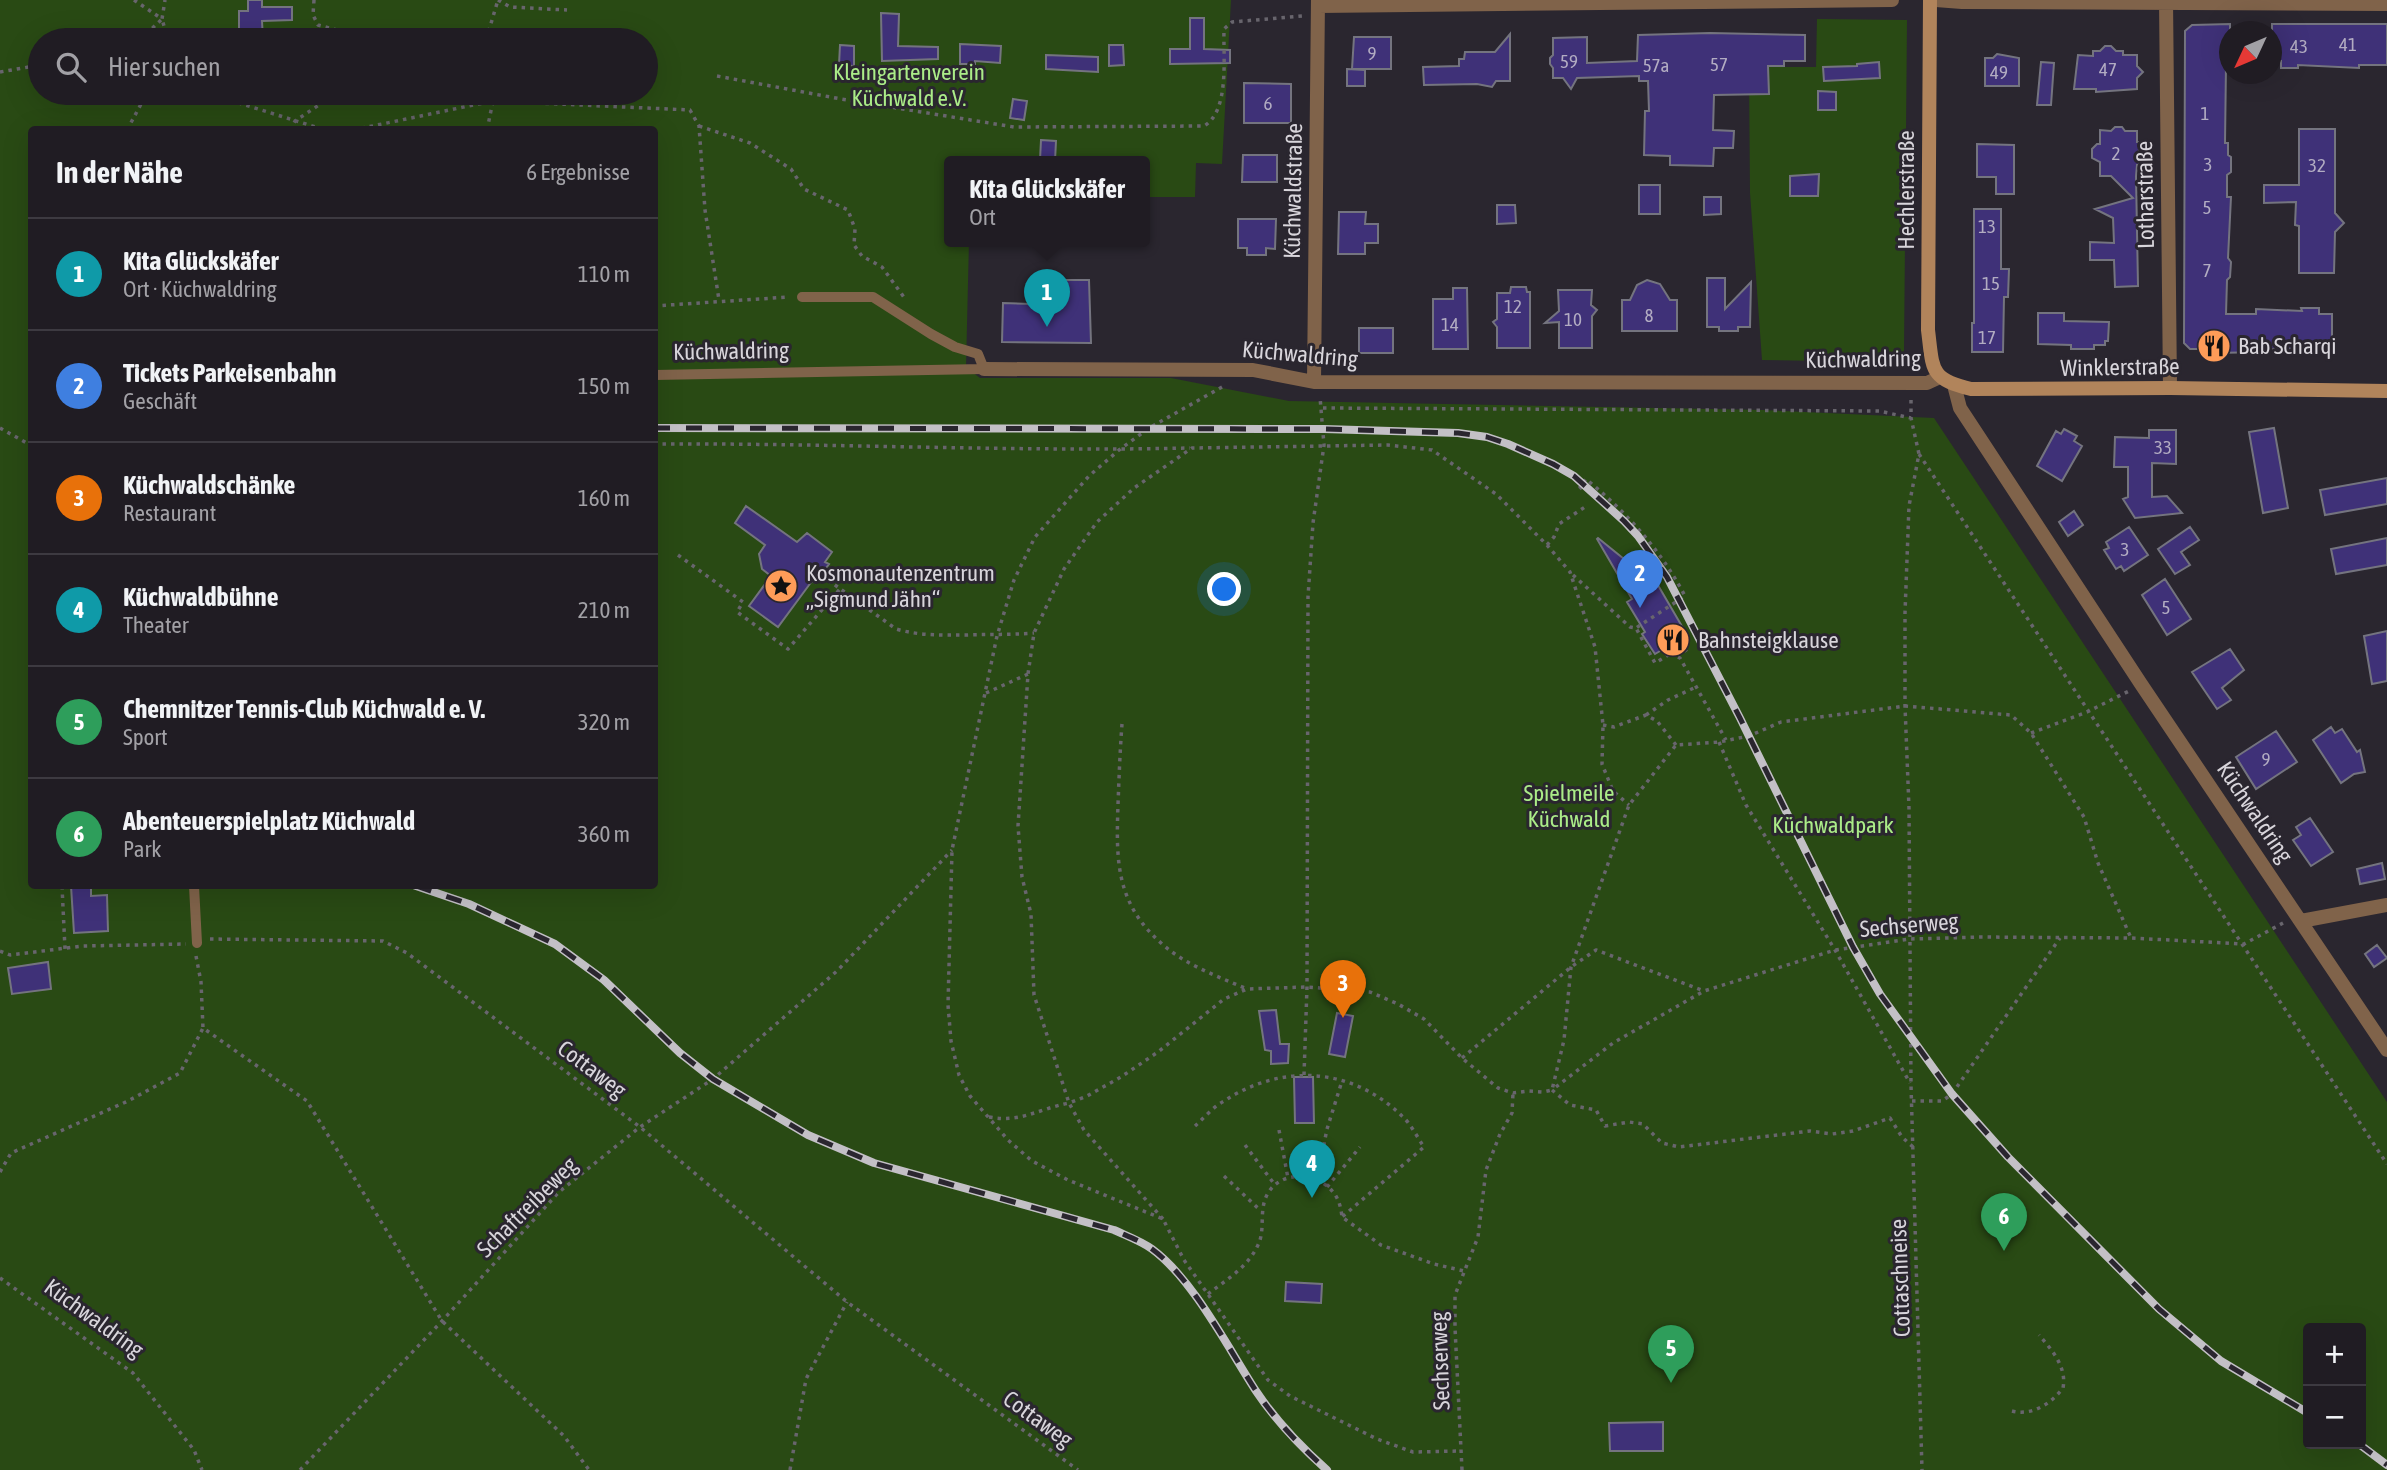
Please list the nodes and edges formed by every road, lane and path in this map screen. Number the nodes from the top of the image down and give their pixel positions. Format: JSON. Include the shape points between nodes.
{"nodes":[{"id":1,"x":134,"y":0,"type":"edge"},
{"id":2,"x":165,"y":0,"type":"edge"},
{"id":3,"x":314,"y":0,"type":"edge"},
{"id":4,"x":498,"y":0,"type":"edge"},
{"id":5,"x":1892,"y":0,"type":"edge"},
{"id":6,"x":1930,"y":0,"type":"edge"},
{"id":7,"x":1936,"y":0,"type":"edge"},
{"id":8,"x":1584,"y":1,"type":"edge"},
{"id":9,"x":2166,"y":1,"type":"edge"},
{"id":10,"x":2387,"y":4,"type":"edge"},
{"id":11,"x":1318,"y":6,"type":"edge"},
{"id":12,"x":567,"y":10,"type":"dead end"},
{"id":13,"x":162,"y":19,"type":"junction"},
{"id":14,"x":153,"y":28,"type":"edge"},
{"id":15,"x":165,"y":28,"type":"edge"},
{"id":16,"x":330,"y":28,"type":"edge"},
{"id":17,"x":490,"y":28,"type":"edge"},
{"id":18,"x":28,"y":67,"type":"edge"},
{"id":19,"x":0,"y":72,"type":"edge"},
{"id":20,"x":717,"y":76,"type":"dead end"},
{"id":21,"x":141,"y":105,"type":"edge"},
{"id":22,"x":245,"y":105,"type":"edge"},
{"id":23,"x":319,"y":105,"type":"edge"},
{"id":24,"x":474,"y":105,"type":"edge"},
{"id":25,"x":492,"y":105,"type":"edge"},
{"id":26,"x":581,"y":105,"type":"edge"},
{"id":27,"x":295,"y":121,"type":"junction"},
{"id":28,"x":130,"y":126,"type":"edge"},
{"id":29,"x":292,"y":126,"type":"edge"},
{"id":30,"x":312,"y":126,"type":"edge"},
{"id":31,"x":372,"y":126,"type":"edge"},
{"id":32,"x":488,"y":126,"type":"edge"},
{"id":33,"x":699,"y":126,"type":"junction"},
{"id":34,"x":802,"y":297,"type":"joint"},
{"id":35,"x":719,"y":300,"type":"junction"},
{"id":36,"x":908,"y":303,"type":"dead end"},
{"id":37,"x":658,"y":306,"type":"edge"},
{"id":38,"x":984,"y":369,"type":"junction"},
{"id":39,"x":1253,"y":370,"type":"junction"},
{"id":40,"x":658,"y":376,"type":"edge"},
{"id":41,"x":1940,"y":377,"type":"junction"},
{"id":42,"x":1314,"y":382,"type":"junction"},
{"id":43,"x":1910,"y":383,"type":"junction"},
{"id":44,"x":1954,"y":385,"type":"junction"},
{"id":45,"x":2170,"y":388,"type":"junction"},
{"id":46,"x":2387,"y":391,"type":"edge"},
{"id":47,"x":1322,"y":408,"type":"junction"},
{"id":48,"x":1911,"y":418,"type":"junction"},
{"id":49,"x":0,"y":428,"type":"edge"},
{"id":50,"x":28,"y":444,"type":"edge"},
{"id":51,"x":658,"y":444,"type":"edge"},
{"id":52,"x":1324,"y":445,"type":"junction"},
{"id":53,"x":1192,"y":448,"type":"junction"},
{"id":54,"x":1119,"y":450,"type":"junction"},
{"id":55,"x":1919,"y":454,"type":"junction"},
{"id":56,"x":1582,"y":489,"type":"dead end"},
{"id":57,"x":1588,"y":505,"type":"dead end"},
{"id":58,"x":1547,"y":545,"type":"junction"},
{"id":59,"x":678,"y":555,"type":"dead end"},
{"id":60,"x":1570,"y":572,"type":"junction"},
{"id":61,"x":821,"y":575,"type":"dead end"},
{"id":62,"x":840,"y":589,"type":"junction"},
{"id":63,"x":1636,"y":628,"type":"junction"},
{"id":64,"x":1034,"y":633,"type":"junction"},
{"id":65,"x":997,"y":636,"type":"junction"},
{"id":66,"x":1670,"y":654,"type":"junction"},
{"id":67,"x":1680,"y":658,"type":"junction"},
{"id":68,"x":1028,"y":674,"type":"junction"},
{"id":69,"x":2141,"y":684,"type":"junction"},
{"id":70,"x":1696,"y":687,"type":"junction"},
{"id":71,"x":986,"y":693,"type":"junction"},
{"id":72,"x":1905,"y":706,"type":"junction"},
{"id":73,"x":2087,"y":712,"type":"junction"},
{"id":74,"x":1646,"y":715,"type":"junction"},
{"id":75,"x":1122,"y":724,"type":"dead end"},
{"id":76,"x":1603,"y":725,"type":"junction"},
{"id":77,"x":2031,"y":733,"type":"junction"},
{"id":78,"x":1726,"y":740,"type":"junction"},
{"id":79,"x":1718,"y":742,"type":"junction"},
{"id":80,"x":1676,"y":745,"type":"junction"},
{"id":81,"x":1629,"y":805,"type":"junction"},
{"id":82,"x":953,"y":850,"type":"junction"},
{"id":83,"x":62,"y":889,"type":"edge"},
{"id":84,"x":194,"y":889,"type":"edge"},
{"id":85,"x":2387,"y":905,"type":"edge"},
{"id":86,"x":2299,"y":918,"type":"junction"},
{"id":87,"x":2060,"y":938,"type":"junction"},
{"id":88,"x":2130,"y":938,"type":"junction"},
{"id":89,"x":1910,"y":939,"type":"junction"},
{"id":90,"x":197,"y":943,"type":"junction"},
{"id":91,"x":2244,"y":944,"type":"junction"},
{"id":92,"x":65,"y":948,"type":"junction"},
{"id":93,"x":1835,"y":950,"type":"junction"},
{"id":94,"x":0,"y":951,"type":"edge"},
{"id":95,"x":1571,"y":967,"type":"junction"},
{"id":96,"x":1307,"y":987,"type":"junction"},
{"id":97,"x":1247,"y":989,"type":"junction"},
{"id":98,"x":1704,"y":991,"type":"junction"},
{"id":99,"x":203,"y":1028,"type":"junction"},
{"id":100,"x":2387,"y":1050,"type":"edge"},
{"id":101,"x":1462,"y":1058,"type":"junction"},
{"id":102,"x":1304,"y":1075,"type":"junction"},
{"id":103,"x":1342,"y":1081,"type":"junction"},
{"id":104,"x":1911,"y":1085,"type":"junction"},
{"id":105,"x":1552,"y":1090,"type":"junction"},
{"id":106,"x":1513,"y":1093,"type":"junction"},
{"id":107,"x":1912,"y":1101,"type":"junction"},
{"id":108,"x":1069,"y":1103,"type":"junction"},
{"id":109,"x":989,"y":1117,"type":"junction"},
{"id":110,"x":1195,"y":1126,"type":"dead end"},
{"id":111,"x":640,"y":1127,"type":"junction"},
{"id":112,"x":1279,"y":1130,"type":"dead end"},
{"id":113,"x":1245,"y":1145,"type":"dead end"},
{"id":114,"x":1360,"y":1147,"type":"dead end"},
{"id":115,"x":1913,"y":1147,"type":"junction"},
{"id":116,"x":2387,"y":1164,"type":"edge"},
{"id":117,"x":0,"y":1172,"type":"edge"},
{"id":118,"x":1224,"y":1176,"type":"dead end"},
{"id":119,"x":1288,"y":1178,"type":"junction"},
{"id":120,"x":1317,"y":1179,"type":"junction"},
{"id":121,"x":1275,"y":1185,"type":"junction"},
{"id":122,"x":1327,"y":1187,"type":"junction"},
{"id":123,"x":1261,"y":1211,"type":"junction"},
{"id":124,"x":1342,"y":1217,"type":"junction"},
{"id":125,"x":1163,"y":1219,"type":"junction"},
{"id":126,"x":1464,"y":1270,"type":"junction"},
{"id":127,"x":0,"y":1278,"type":"edge"},
{"id":128,"x":1207,"y":1294,"type":"junction"},
{"id":129,"x":847,"y":1303,"type":"junction"},
{"id":130,"x":442,"y":1321,"type":"junction"},
{"id":131,"x":2039,"y":1335,"type":"dead end"},
{"id":132,"x":2012,"y":1411,"type":"dead end"},
{"id":133,"x":1461,"y":1451,"type":"junction"},
{"id":134,"x":202,"y":1470,"type":"edge"},
{"id":135,"x":299,"y":1470,"type":"edge"},
{"id":136,"x":589,"y":1470,"type":"edge"},
{"id":137,"x":790,"y":1470,"type":"edge"},
{"id":138,"x":1078,"y":1470,"type":"edge"},
{"id":139,"x":1462,"y":1470,"type":"edge"},
{"id":140,"x":1922,"y":1470,"type":"edge"}],
"edges":[{"from":1,"to":13,"type":"path"},
{"from":2,"to":13,"type":"path"},
{"from":3,"to":16,"type":"path","via":[[318,25]]},
{"from":4,"to":12,"type":"path","via":[[510,7]]},
{"from":4,"to":17,"type":"path"},
{"from":5,"to":8,"type":"street"},
{"from":6,"to":41,"type":"main road","name":"Hechlerstraße","via":[[1928,330],[1933,366]]},
{"from":7,"to":9,"type":"street"},
{"from":8,"to":11,"type":"street"},
{"from":9,"to":10,"type":"street"},
{"from":9,"to":45,"type":"street","name":"Lotharstraße"},
{"from":11,"to":20,"type":"path","via":[[1232,22],[1224,29],[1223,97],[1217,113],[1204,126],[1014,127]]},
{"from":11,"to":42,"type":"street","name":"Küchwaldstraße"},
{"from":13,"to":14,"type":"path"},
{"from":13,"to":15,"type":"path"},
{"from":18,"to":19,"type":"path"},
{"from":21,"to":28,"type":"path"},
{"from":22,"to":27,"type":"path"},
{"from":23,"to":27,"type":"path"},
{"from":24,"to":31,"type":"path"},
{"from":25,"to":32,"type":"path"},
{"from":26,"to":33,"type":"path","via":[[690,110]]},
{"from":27,"to":29,"type":"path"},
{"from":27,"to":30,"type":"path"},
{"from":33,"to":35,"type":"path","via":[[705,210]]},
{"from":33,"to":36,"type":"path","via":[[750,143],[791,169],[804,189],[848,210],[855,229],[854,245],[862,256],[882,267]]},
{"from":34,"to":35,"type":"path"},
{"from":34,"to":38,"type":"lane","via":[[873,297],[931,334],[978,354]]},
{"from":35,"to":37,"type":"path"},
{"from":38,"to":39,"type":"street","name":"Küchwaldring"},
{"from":38,"to":40,"type":"lane","name":"Küchwaldring"},
{"from":39,"to":42,"type":"street","name":"Küchwaldring"},
{"from":39,"to":54,"type":"path","via":[[1149,428]]},
{"from":41,"to":43,"type":"street","name":"Küchwaldring"},
{"from":41,"to":44,"type":"main road","name":"Winklerstraße"},
{"from":42,"to":43,"type":"street","name":"Küchwaldring"},
{"from":42,"to":47,"type":"path"},
{"from":43,"to":48,"type":"path"},
{"from":44,"to":45,"type":"main road","name":"Winklerstraße","via":[[1971,389]]},
{"from":44,"to":69,"type":"street","name":"Küchwaldring","via":[[1961,408]]},
{"from":45,"to":46,"type":"main road","name":"Winklerstraße"},
{"from":47,"to":48,"type":"path","via":[[1879,411]]},
{"from":47,"to":52,"type":"path"},
{"from":48,"to":55,"type":"path"},
{"from":49,"to":50,"type":"path"},
{"from":51,"to":54,"type":"path"},
{"from":52,"to":53,"type":"path"},
{"from":52,"to":58,"type":"path","via":[[1432,450],[1496,494]]},
{"from":52,"to":96,"type":"path","via":[[1308,597]]},
{"from":53,"to":54,"type":"path"},
{"from":53,"to":64,"type":"path","via":[[1134,488],[1097,522],[1064,569]]},
{"from":54,"to":65,"type":"path","via":[[1089,476],[1035,537],[1014,580]]},
{"from":55,"to":72,"type":"path","name":"Cottaschneise","via":[[1909,506]]},
{"from":55,"to":73,"type":"path"},
{"from":56,"to":63,"type":"path","via":[[1586,479],[1625,513],[1656,548],[1685,596]]},
{"from":57,"to":58,"type":"path","via":[[1559,524]]},
{"from":58,"to":60,"type":"path"},
{"from":59,"to":62,"type":"path","via":[[743,602],[737,612],[788,649]]},
{"from":60,"to":63,"type":"path"},
{"from":60,"to":76,"type":"path","via":[[1595,647]]},
{"from":61,"to":62,"type":"path"},
{"from":62,"to":65,"type":"path","via":[[895,629],[925,635]]},
{"from":63,"to":66,"type":"path","via":[[1656,663]]},
{"from":64,"to":65,"type":"path"},
{"from":64,"to":68,"type":"path"},
{"from":65,"to":71,"type":"path"},
{"from":66,"to":67,"type":"path"},
{"from":66,"to":67,"type":"path","via":[[1671,647],[1680,642],[1690,653]]},
{"from":67,"to":70,"type":"path"},
{"from":68,"to":71,"type":"path"},
{"from":68,"to":108,"type":"path","via":[[1018,826],[1022,877],[1031,914],[1034,995]]},
{"from":69,"to":73,"type":"path"},
{"from":69,"to":86,"type":"street","name":"Küchwaldring"},
{"from":70,"to":74,"type":"path"},
{"from":70,"to":78,"type":"path"},
{"from":71,"to":82,"type":"path"},
{"from":72,"to":77,"type":"path","via":[[2011,715]]},
{"from":72,"to":78,"type":"path","via":[[1781,722]]},
{"from":72,"to":89,"type":"path","name":"Cottaschneise"},
{"from":73,"to":77,"type":"path"},
{"from":73,"to":91,"type":"path"},
{"from":74,"to":76,"type":"path","via":[[1614,727]]},
{"from":74,"to":80,"type":"path","via":[[1657,721]]},
{"from":75,"to":97,"type":"path","via":[[1117,846],[1118,871],[1129,903],[1161,944],[1191,964]]},
{"from":76,"to":81,"type":"path","via":[[1602,764],[1613,791]]},
{"from":77,"to":88,"type":"path","via":[[2084,817]]},
{"from":78,"to":79,"type":"path"},
{"from":79,"to":80,"type":"path"},
{"from":79,"to":93,"type":"path","via":[[1745,804]]},
{"from":80,"to":81,"type":"path"},
{"from":81,"to":95,"type":"path"},
{"from":82,"to":109,"type":"path","via":[[951,1041],[959,1075]]},
{"from":82,"to":111,"type":"path","name":"Schaftreibeweg","via":[[838,971],[713,1079]]},
{"from":83,"to":92,"type":"path"},
{"from":84,"to":90,"type":"lane"},
{"from":85,"to":86,"type":"street"},
{"from":86,"to":91,"type":"path"},
{"from":86,"to":100,"type":"street","name":"Küchwaldring"},
{"from":87,"to":88,"type":"path","name":"Sechserweg"},
{"from":87,"to":89,"type":"path","name":"Sechserweg"},
{"from":87,"to":107,"type":"path","via":[[1952,1094],[1942,1101]]},
{"from":88,"to":91,"type":"path","name":"Sechserweg"},
{"from":89,"to":93,"type":"path","name":"Sechserweg"},
{"from":89,"to":104,"type":"path","name":"Cottaschneise"},
{"from":90,"to":92,"type":"path","name":"Cottaweg"},
{"from":90,"to":99,"type":"path"},
{"from":90,"to":111,"type":"path","name":"Cottaweg","via":[[214,938],[383,941],[407,953]]},
{"from":91,"to":116,"type":"path"},
{"from":92,"to":94,"type":"path","name":"Cottaweg","via":[[10,955]]},
{"from":93,"to":98,"type":"path","name":"Sechserweg"},
{"from":93,"to":104,"type":"path"},
{"from":95,"to":98,"type":"path","via":[[1596,950]]},
{"from":95,"to":101,"type":"path"},
{"from":95,"to":105,"type":"path","via":[[1564,1040]]},
{"from":96,"to":97,"type":"path"},
{"from":96,"to":101,"type":"path","via":[[1370,992],[1398,1004],[1424,1019]]},
{"from":96,"to":102,"type":"path"},
{"from":97,"to":108,"type":"path","via":[[1224,999],[1121,1077]]},
{"from":98,"to":105,"type":"path","name":"Sechserweg","via":[[1613,1043]]},
{"from":99,"to":117,"type":"path","via":[[180,1073],[11,1153]]},
{"from":99,"to":130,"type":"path","via":[[307,1101]]},
{"from":101,"to":106,"type":"path","via":[[1498,1088]]},
{"from":102,"to":103,"type":"path"},
{"from":102,"to":110,"type":"path","via":[[1279,1076],[1255,1084],[1222,1102]]},
{"from":103,"to":120,"type":"path"},
{"from":103,"to":124,"type":"path","via":[[1370,1090],[1403,1117],[1424,1147]]},
{"from":104,"to":107,"type":"path","name":"Cottaschneise"},
{"from":105,"to":106,"type":"path"},
{"from":105,"to":115,"type":"path","via":[[1570,1105],[1596,1110],[1605,1126],[1643,1124],[1662,1143],[1679,1147],[1810,1131],[1832,1134],[1890,1118]]},
{"from":106,"to":126,"type":"path","name":"Sechserweg","via":[[1512,1113],[1486,1170],[1478,1237]]},
{"from":107,"to":115,"type":"path","name":"Cottaschneise"},
{"from":108,"to":109,"type":"path","via":[[1014,1120]]},
{"from":108,"to":125,"type":"path","via":[[1084,1130]]},
{"from":109,"to":125,"type":"path","via":[[1032,1161]]},
{"from":111,"to":129,"type":"path","name":"Cottaweg"},
{"from":111,"to":130,"type":"path","name":"Schaftreibeweg","via":[[559,1192]]},
{"from":112,"to":119,"type":"path"},
{"from":113,"to":121,"type":"path"},
{"from":114,"to":122,"type":"path"},
{"from":115,"to":140,"type":"path","name":"Cottaschneise"},
{"from":118,"to":123,"type":"path"},
{"from":119,"to":120,"type":"path","via":[[1303,1175]]},
{"from":119,"to":121,"type":"path"},
{"from":120,"to":122,"type":"path"},
{"from":121,"to":123,"type":"path"},
{"from":122,"to":124,"type":"path","via":[[1340,1205]]},
{"from":123,"to":128,"type":"path","via":[[1259,1244],[1241,1269]]},
{"from":124,"to":126,"type":"path","via":[[1381,1245]]},
{"from":125,"to":128,"type":"path"},
{"from":126,"to":133,"type":"path","name":"Sechserweg","via":[[1455,1295]]},
{"from":127,"to":134,"type":"path","name":"Küchwaldring","via":[[133,1373],[194,1450]]},
{"from":128,"to":133,"type":"path","via":[[1268,1380],[1290,1396],[1413,1452]]},
{"from":129,"to":137,"type":"path","via":[[806,1379]]},
{"from":129,"to":138,"type":"path","name":"Cottaweg"},
{"from":130,"to":135,"type":"path","name":"Schaftreibeweg"},
{"from":130,"to":136,"type":"path","via":[[564,1436]]},
{"from":131,"to":132,"type":"path","via":[[2059,1361],[2063,1388],[2033,1412]]},
{"from":133,"to":139,"type":"path","name":"Sechserweg"}]}
